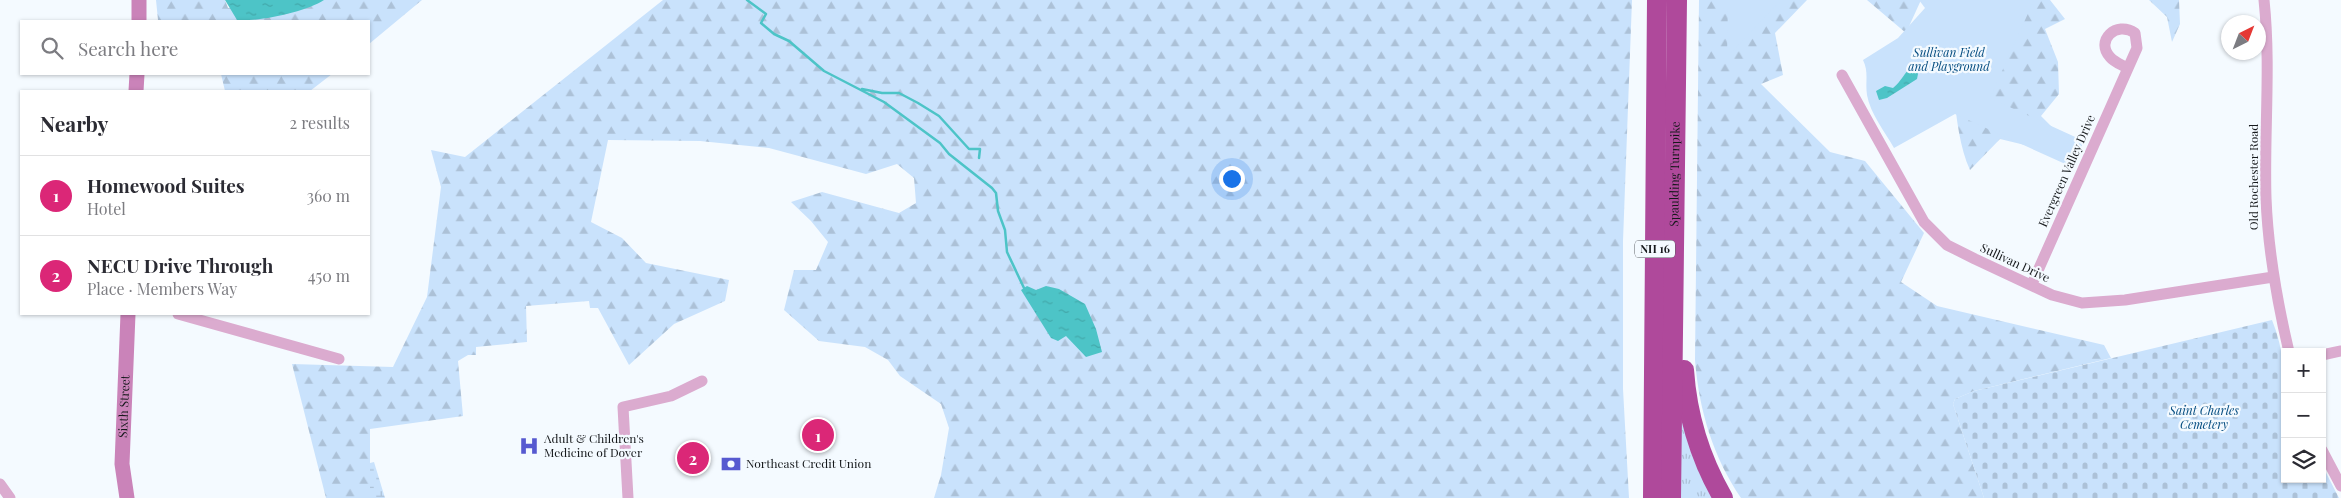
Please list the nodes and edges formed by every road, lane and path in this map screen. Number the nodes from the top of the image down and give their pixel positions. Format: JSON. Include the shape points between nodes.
{"nodes":[{"id":1,"x":139,"y":0,"type":"edge"},
{"id":2,"x":1657,"y":0,"type":"edge"},
{"id":3,"x":1677,"y":0,"type":"edge"},
{"id":4,"x":2264,"y":0,"type":"edge"},
{"id":5,"x":139,"y":20,"type":"edge"},
{"id":6,"x":2127,"y":68,"type":"dead end"},
{"id":7,"x":1842,"y":74,"type":"dead end"},
{"id":8,"x":137,"y":75,"type":"edge"},
{"id":9,"x":136,"y":90,"type":"edge"},
{"id":10,"x":2273,"y":277,"type":"junction"},
{"id":11,"x":2032,"y":284,"type":"junction"},
{"id":12,"x":1674,"y":290,"type":"junction"},
{"id":13,"x":128,"y":315,"type":"edge"},
{"id":14,"x":182,"y":315,"type":"edge"},
{"id":15,"x":2288,"y":348,"type":"edge"},
{"id":16,"x":2341,"y":351,"type":"edge"},
{"id":17,"x":2326,"y":354,"type":"edge"},
{"id":18,"x":339,"y":360,"type":"dead end"},
{"id":19,"x":702,"y":381,"type":"dead end"},
{"id":20,"x":2326,"y":458,"type":"edge"},
{"id":21,"x":0,"y":484,"type":"edge"},
{"id":22,"x":2341,"y":486,"type":"edge"},
{"id":23,"x":10,"y":498,"type":"edge"},
{"id":24,"x":127,"y":498,"type":"edge"},
{"id":25,"x":628,"y":498,"type":"edge"},
{"id":26,"x":1653,"y":498,"type":"edge"},
{"id":27,"x":1672,"y":498,"type":"edge"},
{"id":28,"x":1723,"y":498,"type":"edge"}],
"edges":[{"from":1,"to":5,"type":"main road"},
{"from":2,"to":26,"type":"highway","name":"Spaulding Turnpike","number":"NH 16"},
{"from":3,"to":12,"type":"highway","name":"Spaulding Turnpike","number":"NH 16"},
{"from":4,"to":10,"type":"street","name":"Old Rochester Road","via":[[2268,108],[2266,196]]},
{"from":6,"to":11,"type":"street","name":"Evergreen Valley Drive"},
{"from":7,"to":11,"type":"street","name":"Sullivan Drive","via":[[1917,213],[1938,238],[1975,259]]},
{"from":8,"to":9,"type":"main road"},
{"from":10,"to":11,"type":"street","name":"Sullivan Drive","via":[[2104,303],[2072,302]]},
{"from":10,"to":15,"type":"street","name":"Old Rochester Road"},
{"from":12,"to":27,"type":"highway","name":"Spaulding Turnpike","number":"NH 16"},
{"from":12,"to":28,"type":"highway","via":[[1681,322],[1685,385],[1692,426]]},
{"from":13,"to":24,"type":"main road","name":"Sixth Street","via":[[122,464]]},
{"from":14,"to":18,"type":"street"},
{"from":16,"to":17,"type":"street"},
{"from":19,"to":25,"type":"street","via":[[671,396],[623,407]]},
{"from":20,"to":22,"type":"street"},
{"from":21,"to":23,"type":"street"}]}
